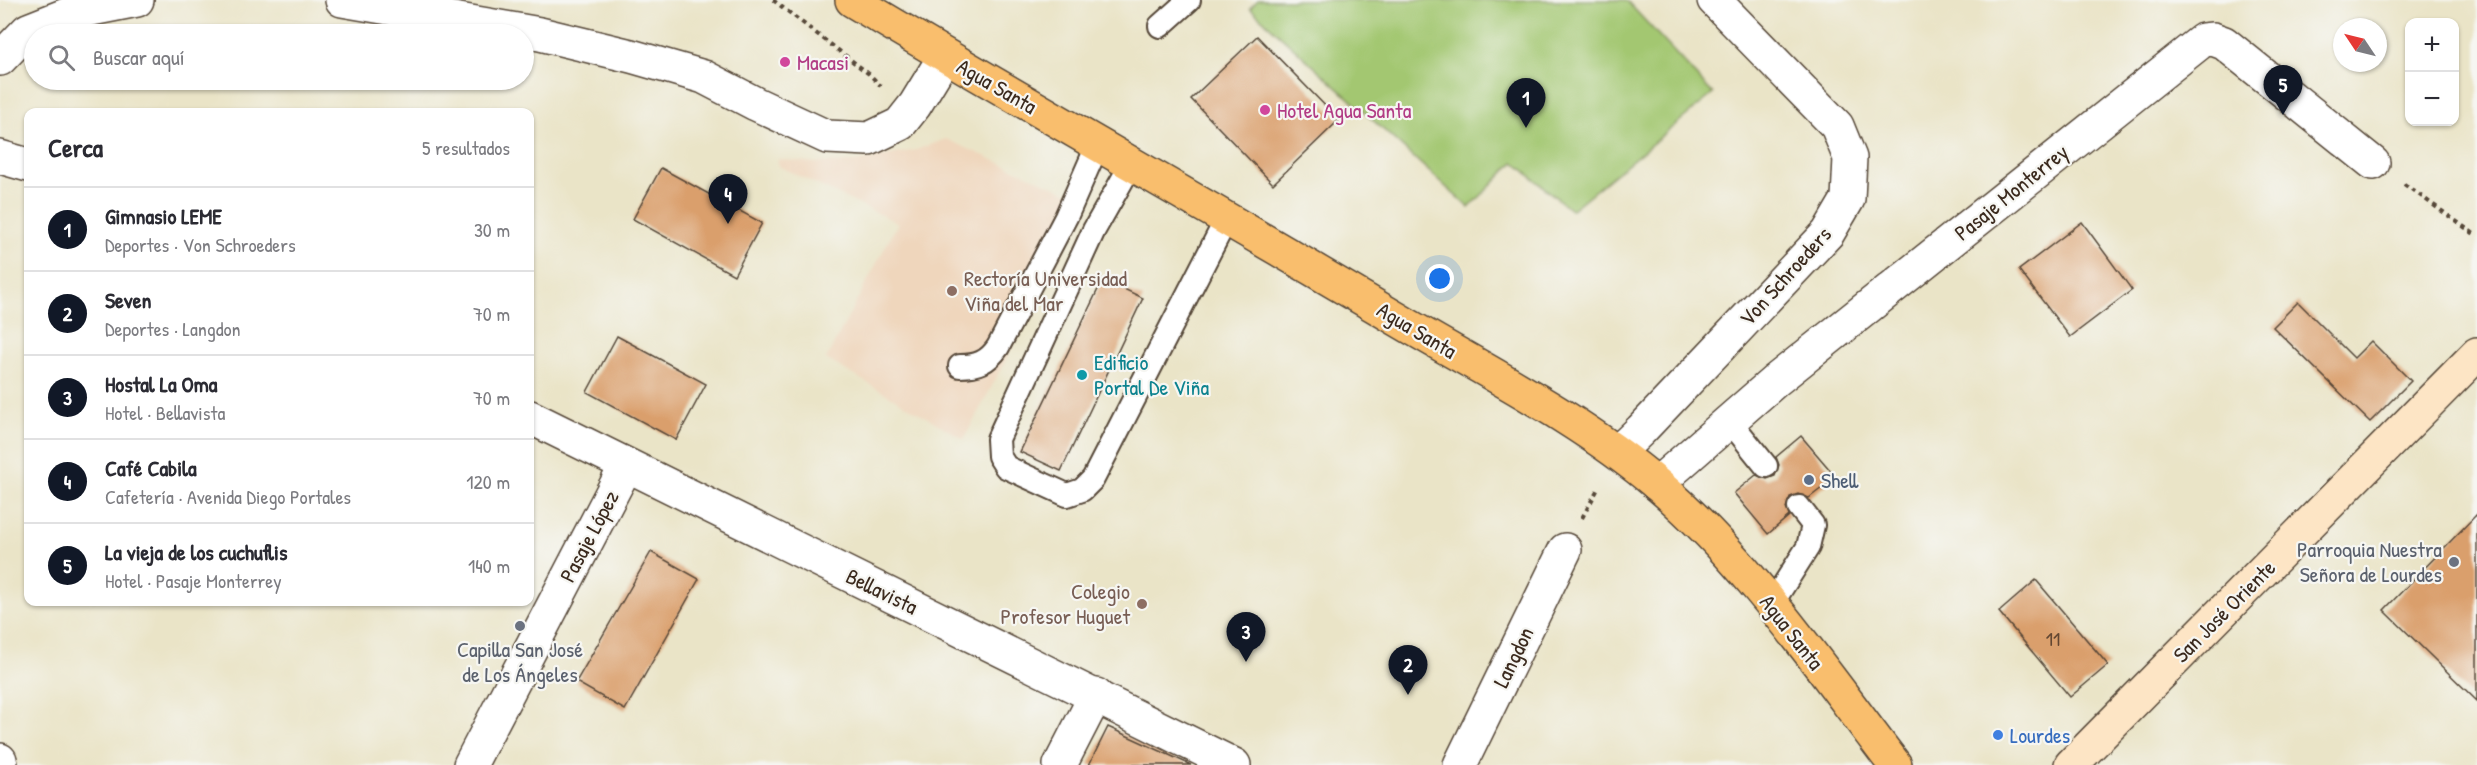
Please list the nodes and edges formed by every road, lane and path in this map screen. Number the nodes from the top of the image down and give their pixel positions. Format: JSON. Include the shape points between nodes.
{"nodes":[{"id":1,"x":137,"y":0,"type":"edge"},
{"id":2,"x":342,"y":0,"type":"edge"},
{"id":3,"x":773,"y":0,"type":"edge"},
{"id":4,"x":852,"y":0,"type":"edge"},
{"id":5,"x":1189,"y":0,"type":"edge"},
{"id":6,"x":64,"y":6,"type":"edge"},
{"id":7,"x":1733,"y":6,"type":"edge"},
{"id":8,"x":37,"y":24,"type":"edge"},
{"id":9,"x":482,"y":24,"type":"edge"},
{"id":10,"x":1160,"y":26,"type":"dead end"},
{"id":11,"x":534,"y":33,"type":"edge"},
{"id":12,"x":24,"y":34,"type":"edge"},
{"id":13,"x":945,"y":56,"type":"junction"},
{"id":14,"x":0,"y":59,"type":"edge"},
{"id":15,"x":908,"y":115,"type":"junction"},
{"id":16,"x":1098,"y":144,"type":"junction"},
{"id":17,"x":0,"y":157,"type":"edge"},
{"id":18,"x":1132,"y":163,"type":"junction"},
{"id":19,"x":2373,"y":163,"type":"joint"},
{"id":20,"x":24,"y":164,"type":"edge"},
{"id":21,"x":1227,"y":218,"type":"junction"},
{"id":22,"x":2477,"y":236,"type":"edge"},
{"id":23,"x":2477,"y":354,"type":"edge"},
{"id":24,"x":960,"y":366,"type":"dead end"},
{"id":25,"x":534,"y":419,"type":"edge"},
{"id":26,"x":1729,"y":420,"type":"junction"},
{"id":27,"x":1618,"y":452,"type":"junction"},
{"id":28,"x":626,"y":466,"type":"junction"},
{"id":29,"x":1766,"y":466,"type":"dead end"},
{"id":30,"x":1657,"y":484,"type":"junction"},
{"id":31,"x":1799,"y":507,"type":"dead end"},
{"id":32,"x":1565,"y":550,"type":"joint"},
{"id":33,"x":1771,"y":605,"type":"junction"},
{"id":34,"x":1096,"y":695,"type":"junction"},
{"id":35,"x":0,"y":760,"type":"edge"},
{"id":36,"x":0,"y":765,"type":"edge"},
{"id":37,"x":470,"y":765,"type":"edge"},
{"id":38,"x":1060,"y":765,"type":"edge"},
{"id":39,"x":1234,"y":765,"type":"edge"},
{"id":40,"x":1460,"y":765,"type":"edge"},
{"id":41,"x":1895,"y":765,"type":"edge"},
{"id":42,"x":2071,"y":765,"type":"edge"}],
"edges":[{"from":1,"to":6,"type":"street"},
{"from":2,"to":9,"type":"street"},
{"from":3,"to":15,"type":"path","via":[[869,74]]},
{"from":4,"to":13,"type":"main road","name":"Agua Santa"},
{"from":5,"to":10,"type":"lane"},
{"from":6,"to":8,"type":"street"},
{"from":7,"to":27,"type":"street","name":"Von Schroeders","via":[[1837,126],[1850,158],[1848,199],[1828,233]]},
{"from":11,"to":15,"type":"street","via":[[704,76],[827,137],[869,139]]},
{"from":12,"to":14,"type":"street"},
{"from":13,"to":15,"type":"street"},
{"from":13,"to":16,"type":"main road","name":"Agua Santa"},
{"from":16,"to":18,"type":"main road","name":"Agua Santa"},
{"from":16,"to":24,"type":"lane","via":[[1066,217],[998,347],[985,361]]},
{"from":17,"to":20,"type":"street"},
{"from":18,"to":21,"type":"main road","name":"Agua Santa"},
{"from":18,"to":21,"type":"lane","via":[[1094,230],[998,439],[999,456],[1006,467],[1067,495],[1082,490],[1093,479]]},
{"from":19,"to":22,"type":"path"},
{"from":19,"to":26,"type":"street","name":"Pasaje Monterrey","via":[[2224,43],[2203,40]]},
{"from":21,"to":27,"type":"main road","name":"Agua Santa"},
{"from":23,"to":42,"type":"street","name":"San José Oriente"},
{"from":25,"to":28,"type":"street","name":"Bellavista"},
{"from":26,"to":29,"type":"lane"},
{"from":26,"to":30,"type":"street","name":"Pasaje Monterrey"},
{"from":27,"to":30,"type":"main road","name":"Agua Santa"},
{"from":27,"to":32,"type":"path"},
{"from":28,"to":34,"type":"street","name":"Bellavista"},
{"from":28,"to":37,"type":"street","name":"Pasaje López"},
{"from":30,"to":33,"type":"main road","name":"Agua Santa","via":[[1718,542]]},
{"from":31,"to":33,"type":"lane","via":[[1813,525],[1812,537]]},
{"from":32,"to":40,"type":"street","name":"Langdon"},
{"from":33,"to":41,"type":"main road","name":"Agua Santa"},
{"from":34,"to":38,"type":"street"},
{"from":34,"to":39,"type":"street","name":"Bellavista"},
{"from":35,"to":36,"type":"street"}]}
